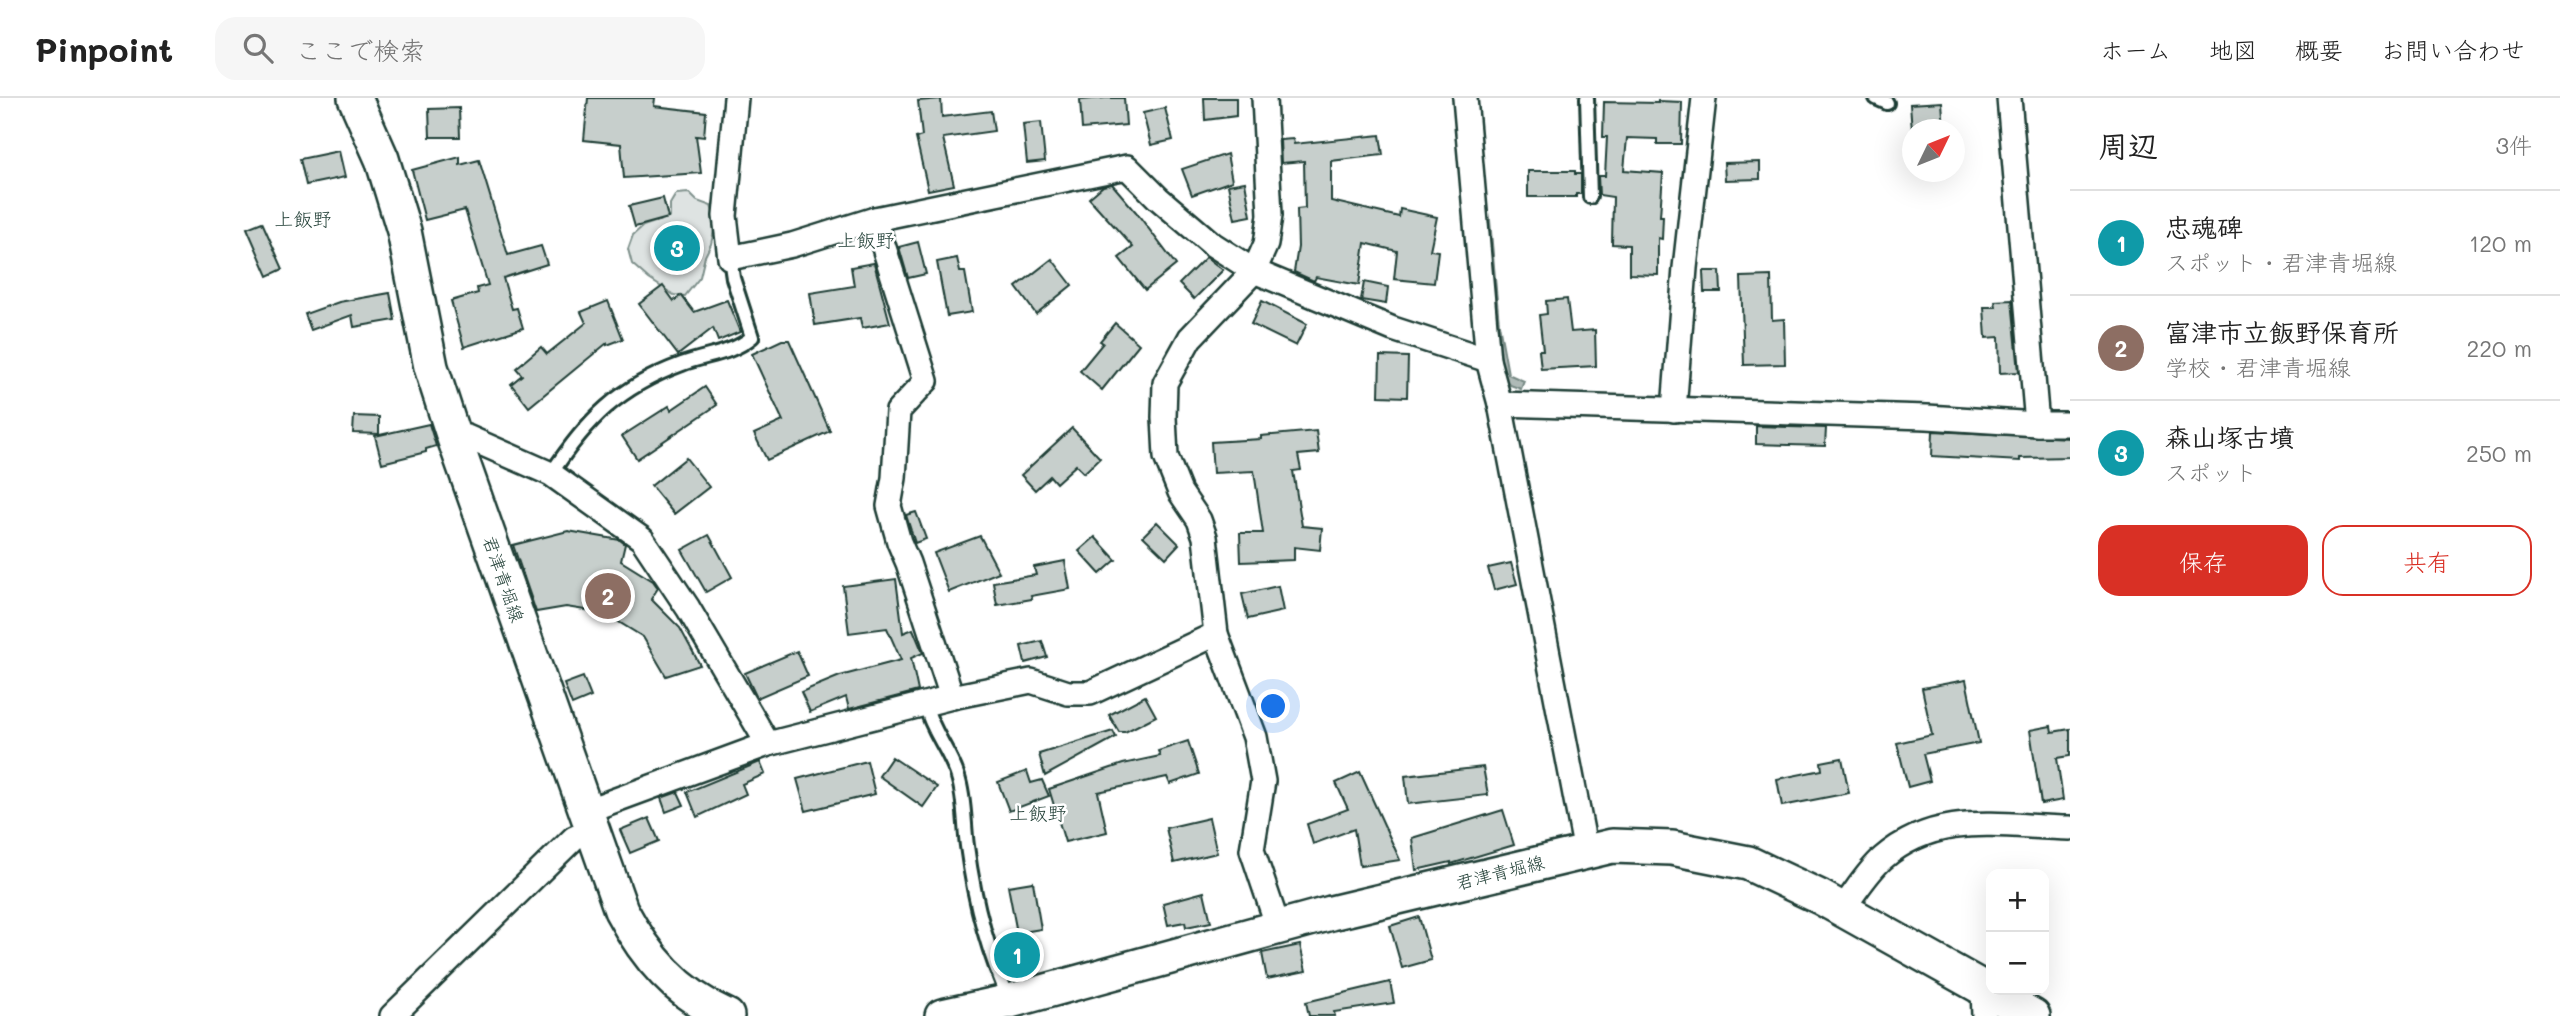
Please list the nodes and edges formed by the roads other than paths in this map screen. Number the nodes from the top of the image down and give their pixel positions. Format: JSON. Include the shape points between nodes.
{"nodes":[{"id":1,"x":355,"y":98,"type":"edge"},
{"id":2,"x":736,"y":98,"type":"edge"},
{"id":3,"x":1264,"y":98,"type":"edge"},
{"id":4,"x":1465,"y":98,"type":"edge"},
{"id":5,"x":1587,"y":98,"type":"edge"},
{"id":6,"x":1704,"y":98,"type":"edge"},
{"id":7,"x":2009,"y":98,"type":"edge"},
{"id":8,"x":1590,"y":197,"type":"dead end"},
{"id":9,"x":875,"y":219,"type":"junction"},
{"id":10,"x":730,"y":258,"type":"junction"},
{"id":11,"x":1254,"y":271,"type":"junction"},
{"id":12,"x":1488,"y":360,"type":"junction"},
{"id":13,"x":1500,"y":404,"type":"junction"},
{"id":14,"x":1674,"y":410,"type":"junction"},
{"id":15,"x":2037,"y":424,"type":"junction"},
{"id":16,"x":2070,"y":424,"type":"edge"},
{"id":17,"x":454,"y":438,"type":"junction"},
{"id":18,"x":551,"y":474,"type":"junction"},
{"id":19,"x":1216,"y":634,"type":"junction"},
{"id":20,"x":952,"y":698,"type":"junction"},
{"id":21,"x":925,"y":704,"type":"junction"},
{"id":22,"x":768,"y":744,"type":"junction"},
{"id":23,"x":589,"y":820,"type":"junction"},
{"id":24,"x":2070,"y":828,"type":"edge"},
{"id":25,"x":1586,"y":852,"type":"junction"},
{"id":26,"x":1842,"y":909,"type":"junction"},
{"id":27,"x":1278,"y":927,"type":"junction"},
{"id":28,"x":1984,"y":1002,"type":"edge"},
{"id":29,"x":1013,"y":1008,"type":"edge"},
{"id":30,"x":392,"y":1016,"type":"edge"},
{"id":31,"x":727,"y":1016,"type":"edge"},
{"id":32,"x":942,"y":1016,"type":"edge"},
{"id":33,"x":2032,"y":1016,"type":"edge"}],
"edges":[{"from":1,"to":17,"type":"main road","name":"君津青堀線","via":[[382,159],[404,232],[431,367]]},
{"from":2,"to":10,"type":"street","via":[[725,216]]},
{"from":3,"to":11,"type":"street","via":[[1270,215],[1266,244]]},
{"from":4,"to":12,"type":"street"},
{"from":5,"to":8,"type":"lane"},
{"from":6,"to":14,"type":"street"},
{"from":7,"to":15,"type":"street"},
{"from":9,"to":10,"type":"street","via":[[792,245]]},
{"from":9,"to":11,"type":"street","via":[[1127,167],[1212,244]]},
{"from":9,"to":20,"type":"street","via":[[926,381],[898,411],[889,506]]},
{"from":10,"to":18,"type":"lane","via":[[752,337],[743,345],[683,363],[628,389],[586,425]]},
{"from":11,"to":12,"type":"street","via":[[1393,329]]},
{"from":11,"to":19,"type":"street","via":[[1190,338],[1164,383],[1166,457],[1205,537]]},
{"from":12,"to":13,"type":"street"},
{"from":13,"to":14,"type":"street"},
{"from":13,"to":25,"type":"street"},
{"from":14,"to":15,"type":"street"},
{"from":15,"to":16,"type":"street"},
{"from":17,"to":18,"type":"street","via":[[467,437]]},
{"from":17,"to":23,"type":"main road","name":"君津青堀線"},
{"from":18,"to":22,"type":"street","via":[[642,540]]},
{"from":19,"to":20,"type":"street","via":[[1090,693],[1068,693],[1031,681]]},
{"from":19,"to":27,"type":"street","via":[[1255,737],[1263,780],[1252,850]]},
{"from":20,"to":21,"type":"street"},
{"from":21,"to":22,"type":"street"},
{"from":21,"to":29,"type":"lane","via":[[958,776],[981,918]]},
{"from":22,"to":23,"type":"street"},
{"from":23,"to":30,"type":"street"},
{"from":23,"to":31,"type":"main road","name":"君津青堀線","via":[[621,910],[637,940],[681,989]]},
{"from":24,"to":26,"type":"street","via":[[1974,823],[1937,829],[1908,840],[1882,860]]},
{"from":25,"to":26,"type":"main road","name":"君津青堀線","via":[[1612,846],[1672,848],[1748,863]]},
{"from":25,"to":27,"type":"main road","name":"君津青堀線"},
{"from":26,"to":28,"type":"main road","name":"君津青堀線"},
{"from":27,"to":29,"type":"main road","name":"君津青堀線"},
{"from":28,"to":33,"type":"main road","name":"君津青堀線"},
{"from":29,"to":32,"type":"main road","name":"君津青堀線"}]}
